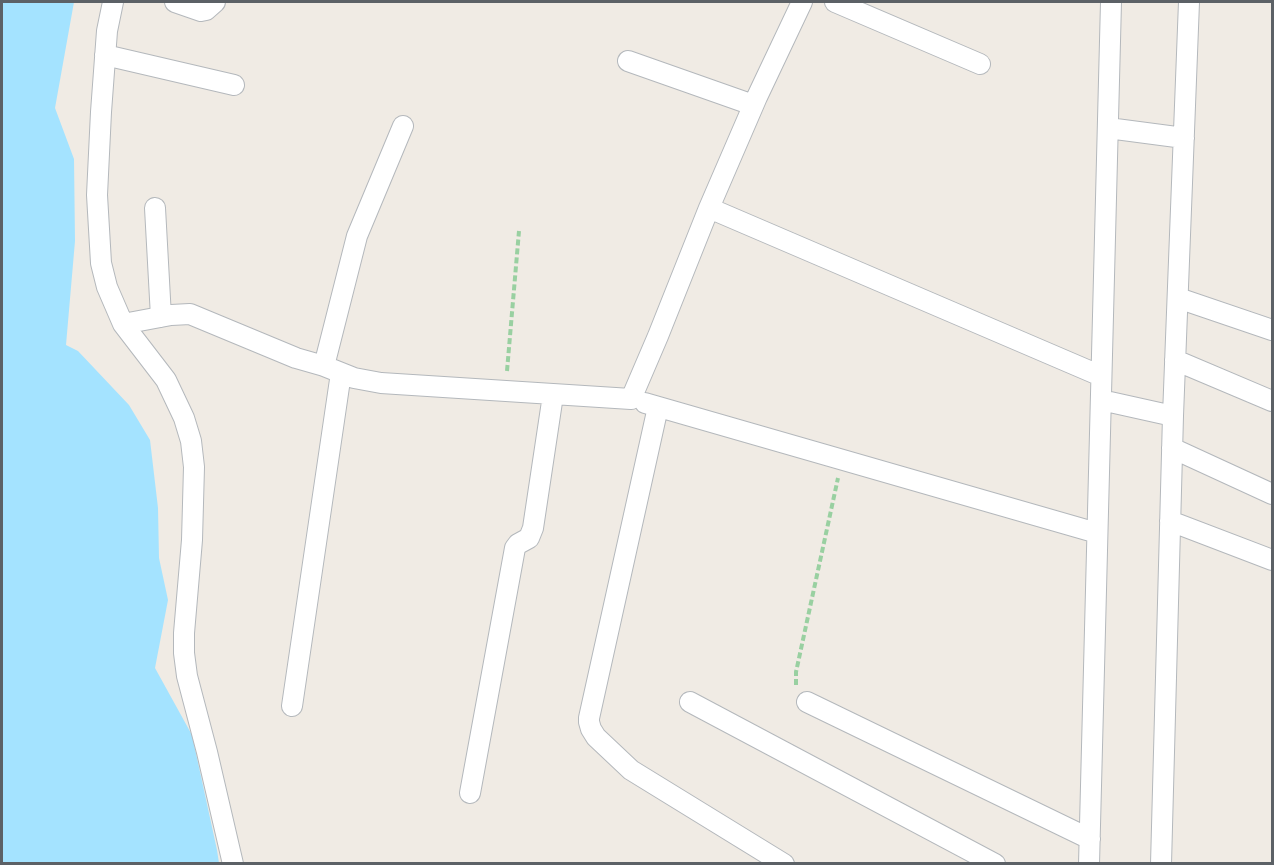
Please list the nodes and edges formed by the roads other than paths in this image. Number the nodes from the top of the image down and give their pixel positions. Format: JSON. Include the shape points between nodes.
{"nodes":[{"id":1,"x":113,"y":2,"type":"edge"},
{"id":2,"x":175,"y":2,"type":"edge"},
{"id":3,"x":215,"y":2,"type":"edge"},
{"id":4,"x":802,"y":2,"type":"edge"},
{"id":5,"x":835,"y":2,"type":"edge"},
{"id":6,"x":1111,"y":2,"type":"edge"},
{"id":7,"x":1189,"y":2,"type":"edge"},
{"id":8,"x":105,"y":55,"type":"junction"},
{"id":9,"x":628,"y":61,"type":"dead end"},
{"id":10,"x":980,"y":64,"type":"dead end"},
{"id":11,"x":234,"y":85,"type":"dead end"},
{"id":12,"x":753,"y":105,"type":"junction"},
{"id":13,"x":403,"y":126,"type":"dead end"},
{"id":14,"x":1107,"y":128,"type":"junction"},
{"id":15,"x":1176,"y":137,"type":"junction"},
{"id":16,"x":155,"y":208,"type":"dead end"},
{"id":17,"x":709,"y":208,"type":"junction"},
{"id":18,"x":1178,"y":298,"type":"junction"},
{"id":19,"x":161,"y":317,"type":"junction"},
{"id":20,"x":123,"y":324,"type":"junction"},
{"id":21,"x":1272,"y":330,"type":"edge"},
{"id":22,"x":1175,"y":360,"type":"junction"},
{"id":23,"x":333,"y":370,"type":"junction"},
{"id":24,"x":1101,"y":376,"type":"junction"},
{"id":25,"x":553,"y":395,"type":"junction"},
{"id":26,"x":631,"y":399,"type":"junction"},
{"id":27,"x":1101,"y":400,"type":"junction"},
{"id":28,"x":1272,"y":400,"type":"edge"},
{"id":29,"x":658,"y":407,"type":"junction"},
{"id":30,"x":1173,"y":416,"type":"junction"},
{"id":31,"x":1172,"y":448,"type":"junction"},
{"id":32,"x":1272,"y":494,"type":"edge"},
{"id":33,"x":1170,"y":521,"type":"junction"},
{"id":34,"x":1097,"y":533,"type":"junction"},
{"id":35,"x":1272,"y":560,"type":"edge"},
{"id":36,"x":690,"y":702,"type":"dead end"},
{"id":37,"x":807,"y":702,"type":"road end"},
{"id":38,"x":292,"y":706,"type":"dead end"},
{"id":39,"x":471,"y":793,"type":"dead end"},
{"id":40,"x":1090,"y":839,"type":"junction"},
{"id":41,"x":233,"y":864,"type":"edge"},
{"id":42,"x":784,"y":864,"type":"edge"},
{"id":43,"x":995,"y":864,"type":"edge"},
{"id":44,"x":1089,"y":864,"type":"edge"},
{"id":45,"x":1161,"y":864,"type":"edge"}],
"edges":[{"from":1,"to":8,"type":"street"},
{"from":2,"to":3,"type":"street","via":[[201,11]]},
{"from":4,"to":12,"type":"street"},
{"from":5,"to":10,"type":"street"},
{"from":6,"to":14,"type":"street"},
{"from":7,"to":15,"type":"street"},
{"from":8,"to":11,"type":"street"},
{"from":8,"to":20,"type":"street","via":[[97,195],[101,263]]},
{"from":9,"to":12,"type":"street"},
{"from":12,"to":17,"type":"street"},
{"from":13,"to":23,"type":"street","via":[[357,236]]},
{"from":14,"to":15,"type":"street"},
{"from":14,"to":24,"type":"street"},
{"from":15,"to":18,"type":"street"},
{"from":16,"to":19,"type":"street"},
{"from":17,"to":24,"type":"street"},
{"from":17,"to":26,"type":"street"},
{"from":18,"to":21,"type":"street"},
{"from":18,"to":22,"type":"street"},
{"from":19,"to":20,"type":"street"},
{"from":19,"to":23,"type":"street","via":[[190,314]]},
{"from":20,"to":41,"type":"street","via":[[166,380],[191,441],[192,540],[184,653]]},
{"from":22,"to":28,"type":"street"},
{"from":22,"to":30,"type":"street"},
{"from":23,"to":25,"type":"street","via":[[381,383]]},
{"from":23,"to":38,"type":"street"},
{"from":24,"to":27,"type":"street"},
{"from":25,"to":26,"type":"street"},
{"from":25,"to":39,"type":"street","via":[[533,528],[529,538],[515,548]]},
{"from":26,"to":29,"type":"street"},
{"from":27,"to":30,"type":"street"},
{"from":27,"to":34,"type":"street"},
{"from":29,"to":34,"type":"street"},
{"from":29,"to":42,"type":"street","via":[[589,718],[591,729],[631,770]]},
{"from":30,"to":31,"type":"street"},
{"from":31,"to":32,"type":"street"},
{"from":31,"to":33,"type":"street"},
{"from":33,"to":35,"type":"street"},
{"from":33,"to":45,"type":"street"},
{"from":34,"to":40,"type":"street"},
{"from":36,"to":43,"type":"street"},
{"from":37,"to":40,"type":"street"},
{"from":40,"to":44,"type":"street"}]}
